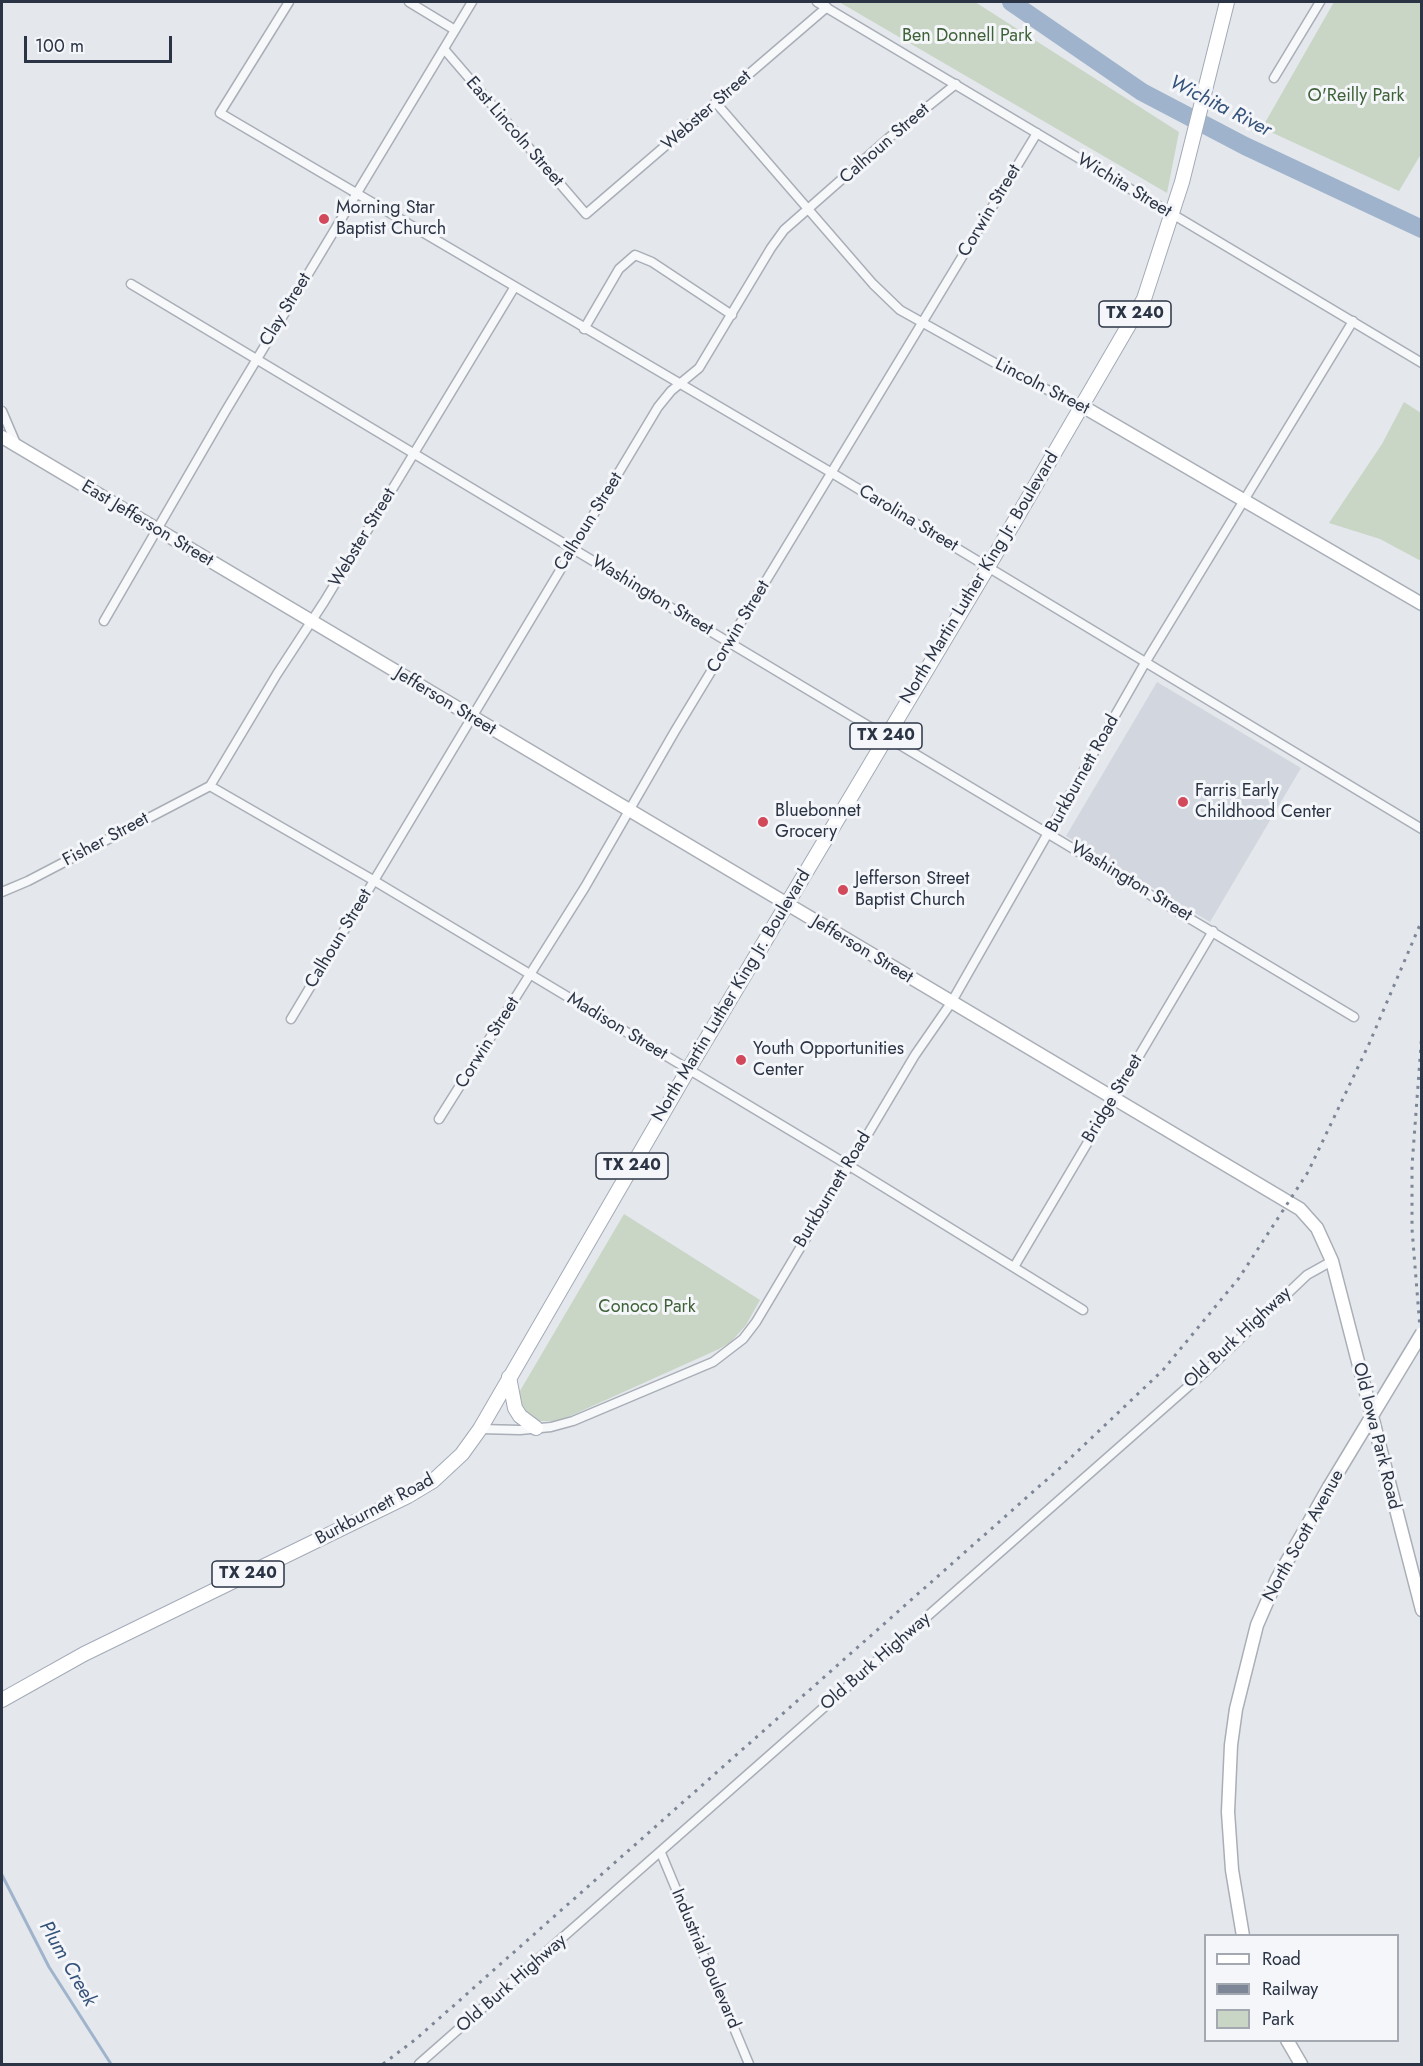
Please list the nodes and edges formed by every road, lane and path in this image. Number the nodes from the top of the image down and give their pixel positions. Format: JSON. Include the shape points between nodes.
{"nodes":[{"id":1,"x":289,"y":2,"type":"edge"},
{"id":2,"x":409,"y":2,"type":"edge"},
{"id":3,"x":472,"y":2,"type":"edge"},
{"id":4,"x":817,"y":2,"type":"edge"},
{"id":5,"x":1227,"y":2,"type":"edge"},
{"id":6,"x":1320,"y":2,"type":"edge"},
{"id":7,"x":826,"y":8,"type":"junction"},
{"id":8,"x":455,"y":30,"type":"junction"},
{"id":9,"x":444,"y":49,"type":"junction"},
{"id":10,"x":1274,"y":78,"type":"dead end"},
{"id":11,"x":956,"y":84,"type":"junction"},
{"id":12,"x":717,"y":104,"type":"junction"},
{"id":13,"x":1036,"y":133,"type":"junction"},
{"id":14,"x":356,"y":194,"type":"junction"},
{"id":15,"x":809,"y":208,"type":"junction"},
{"id":16,"x":586,"y":214,"type":"joint"},
{"id":17,"x":1172,"y":215,"type":"junction"},
{"id":18,"x":131,"y":284,"type":"dead end"},
{"id":19,"x":514,"y":288,"type":"junction"},
{"id":20,"x":732,"y":315,"type":"junction"},
{"id":21,"x":1353,"y":321,"type":"junction"},
{"id":22,"x":922,"y":324,"type":"junction"},
{"id":23,"x":584,"y":329,"type":"junction"},
{"id":24,"x":1407,"y":354,"type":"junction"},
{"id":25,"x":1422,"y":354,"type":"edge"},
{"id":26,"x":256,"y":360,"type":"junction"},
{"id":27,"x":1422,"y":363,"type":"edge"},
{"id":28,"x":680,"y":385,"type":"junction"},
{"id":29,"x":1082,"y":406,"type":"junction"},
{"id":30,"x":2,"y":411,"type":"edge"},
{"id":31,"x":2,"y":436,"type":"edge"},
{"id":32,"x":17,"y":446,"type":"junction"},
{"id":33,"x":414,"y":453,"type":"junction"},
{"id":34,"x":832,"y":473,"type":"junction"},
{"id":35,"x":1243,"y":501,"type":"junction"},
{"id":36,"x":157,"y":530,"type":"junction"},
{"id":37,"x":572,"y":548,"type":"junction"},
{"id":38,"x":988,"y":567,"type":"junction"},
{"id":39,"x":1420,"y":599,"type":"edge"},
{"id":40,"x":104,"y":621,"type":"dead end"},
{"id":41,"x":310,"y":622,"type":"junction"},
{"id":42,"x":730,"y":642,"type":"junction"},
{"id":43,"x":1145,"y":663,"type":"junction"},
{"id":44,"x":471,"y":717,"type":"junction"},
{"id":45,"x":887,"y":734,"type":"junction"},
{"id":46,"x":210,"y":786,"type":"junction"},
{"id":47,"x":629,"y":811,"type":"junction"},
{"id":48,"x":1422,"y":829,"type":"edge"},
{"id":49,"x":1050,"y":834,"type":"junction"},
{"id":50,"x":374,"y":880,"type":"junction"},
{"id":51,"x":2,"y":892,"type":"edge"},
{"id":52,"x":786,"y":905,"type":"junction"},
{"id":53,"x":1213,"y":931,"type":"junction"},
{"id":54,"x":531,"y":975,"type":"junction"},
{"id":55,"x":951,"y":1003,"type":"junction"},
{"id":56,"x":1354,"y":1017,"type":"dead end"},
{"id":57,"x":291,"y":1019,"type":"dead end"},
{"id":58,"x":688,"y":1070,"type":"junction"},
{"id":59,"x":1114,"y":1099,"type":"junction"},
{"id":60,"x":439,"y":1119,"type":"dead end"},
{"id":61,"x":848,"y":1165,"type":"junction"},
{"id":62,"x":1332,"y":1261,"type":"junction"},
{"id":63,"x":1014,"y":1267,"type":"junction"},
{"id":64,"x":1083,"y":1310,"type":"dead end"},
{"id":65,"x":1422,"y":1333,"type":"edge"},
{"id":66,"x":509,"y":1377,"type":"junction"},
{"id":67,"x":536,"y":1428,"type":"junction"},
{"id":68,"x":480,"y":1429,"type":"junction"},
{"id":69,"x":1422,"y":1610,"type":"edge"},
{"id":70,"x":2,"y":1700,"type":"edge"},
{"id":71,"x":661,"y":1853,"type":"junction"},
{"id":72,"x":1243,"y":1934,"type":"edge"},
{"id":73,"x":1288,"y":2042,"type":"edge"},
{"id":74,"x":419,"y":2064,"type":"edge"},
{"id":75,"x":749,"y":2064,"type":"edge"},
{"id":76,"x":1301,"y":2064,"type":"edge"}],
"edges":[{"from":1,"to":14,"type":"street","name":"Carolina Street","via":[[220,113]]},
{"from":2,"to":8,"type":"street"},
{"from":3,"to":8,"type":"street","name":"Clay Street"},
{"from":4,"to":7,"type":"street","name":"Wichita Street"},
{"from":5,"to":17,"type":"main road","name":"North Martin Luther King Jr. Boulevard","number":"TX 240"},
{"from":6,"to":10,"type":"street"},
{"from":7,"to":11,"type":"street","name":"Wichita Street"},
{"from":7,"to":12,"type":"street","name":"Webster Street"},
{"from":8,"to":9,"type":"street","name":"Clay Street"},
{"from":9,"to":14,"type":"street","name":"Clay Street"},
{"from":9,"to":16,"type":"street","name":"East Lincoln Street"},
{"from":11,"to":13,"type":"street","name":"Wichita Street"},
{"from":11,"to":15,"type":"street","name":"Calhoun Street"},
{"from":12,"to":15,"type":"street","name":"Lincoln Street"},
{"from":12,"to":16,"type":"street","name":"Webster Street"},
{"from":13,"to":17,"type":"street","name":"Wichita Street"},
{"from":13,"to":22,"type":"street","name":"Corwin Street"},
{"from":14,"to":19,"type":"street","name":"Carolina Street"},
{"from":14,"to":26,"type":"street","name":"Clay Street"},
{"from":15,"to":20,"type":"street","name":"Calhoun Street","via":[[771,248]]},
{"from":15,"to":22,"type":"street","name":"Lincoln Street","via":[[879,291]]},
{"from":17,"to":21,"type":"street","name":"Wichita Street"},
{"from":17,"to":29,"type":"main road","name":"North Martin Luther King Jr. Boulevard","number":"TX 240","via":[[1144,299]]},
{"from":18,"to":26,"type":"street","name":"Washington Street"},
{"from":19,"to":23,"type":"street","name":"Carolina Street"},
{"from":19,"to":33,"type":"street","name":"Webster Street"},
{"from":20,"to":23,"type":"street","via":[[635,255],[620,268]]},
{"from":20,"to":28,"type":"street","name":"Calhoun Street","via":[[699,368]]},
{"from":21,"to":24,"type":"street","name":"Wichita Street"},
{"from":21,"to":35,"type":"street","name":"Burkburnett Road"},
{"from":22,"to":29,"type":"street","name":"Lincoln Street"},
{"from":22,"to":34,"type":"street","name":"Corwin Street"},
{"from":23,"to":28,"type":"street","name":"Carolina Street"},
{"from":24,"to":25,"type":"street"},
{"from":24,"to":27,"type":"street","name":"Wichita Street"},
{"from":26,"to":33,"type":"street","name":"Washington Street"},
{"from":26,"to":36,"type":"street","name":"Clay Street"},
{"from":28,"to":34,"type":"street","name":"Carolina Street"},
{"from":28,"to":37,"type":"street","name":"Calhoun Street","via":[[658,407]]},
{"from":29,"to":35,"type":"street","name":"Lincoln Street"},
{"from":29,"to":38,"type":"main road","name":"North Martin Luther King Jr. Boulevard","number":"TX 240"},
{"from":30,"to":32,"type":"street"},
{"from":31,"to":32,"type":"street","name":"East Jefferson Street"},
{"from":32,"to":36,"type":"street","name":"East Jefferson Street"},
{"from":33,"to":37,"type":"street","name":"Washington Street"},
{"from":33,"to":41,"type":"street","name":"Webster Street"},
{"from":34,"to":38,"type":"street","name":"Carolina Street"},
{"from":34,"to":42,"type":"street","name":"Corwin Street"},
{"from":35,"to":39,"type":"street","name":"Lincoln Street"},
{"from":35,"to":43,"type":"street","name":"Burkburnett Road"},
{"from":36,"to":40,"type":"street","name":"Clay Street"},
{"from":36,"to":41,"type":"street","name":"East Jefferson Street"},
{"from":37,"to":42,"type":"street","name":"Washington Street"},
{"from":37,"to":44,"type":"street","name":"Calhoun Street"},
{"from":38,"to":43,"type":"street","name":"Carolina Street"},
{"from":38,"to":45,"type":"main road","name":"North Martin Luther King Jr. Boulevard","number":"TX 240"},
{"from":41,"to":44,"type":"street","name":"Jefferson Street"},
{"from":41,"to":46,"type":"street","name":"Webster Street"},
{"from":42,"to":45,"type":"street","name":"Washington Street"},
{"from":42,"to":47,"type":"street","name":"Corwin Street"},
{"from":43,"to":48,"type":"street","name":"Carolina Street"},
{"from":43,"to":49,"type":"street","name":"Burkburnett Road"},
{"from":44,"to":47,"type":"street","name":"Jefferson Street"},
{"from":44,"to":50,"type":"street","name":"Calhoun Street"},
{"from":45,"to":49,"type":"street","name":"Washington Street"},
{"from":45,"to":52,"type":"main road","name":"North Martin Luther King Jr. Boulevard","number":"TX 240"},
{"from":46,"to":50,"type":"street","name":"Madison Street"},
{"from":46,"to":51,"type":"street","name":"Fisher Street"},
{"from":47,"to":52,"type":"street","name":"Jefferson Street"},
{"from":47,"to":54,"type":"street","name":"Corwin Street"},
{"from":49,"to":53,"type":"street","name":"Washington Street"},
{"from":49,"to":55,"type":"street","name":"Burkburnett Road"},
{"from":50,"to":54,"type":"street","name":"Madison Street"},
{"from":50,"to":57,"type":"street","name":"Calhoun Street"},
{"from":52,"to":55,"type":"street","name":"Jefferson Street"},
{"from":52,"to":58,"type":"main road","name":"North Martin Luther King Jr. Boulevard","number":"TX 240"},
{"from":53,"to":56,"type":"street","name":"Washington Street"},
{"from":53,"to":59,"type":"street","name":"Bridge Street"},
{"from":54,"to":58,"type":"street","name":"Madison Street"},
{"from":54,"to":60,"type":"street","name":"Corwin Street"},
{"from":55,"to":59,"type":"street","name":"Jefferson Street"},
{"from":55,"to":61,"type":"street","name":"Burkburnett Road"},
{"from":58,"to":61,"type":"street","name":"Madison Street"},
{"from":58,"to":66,"type":"main road","name":"North Martin Luther King Jr. Boulevard","number":"TX 240"},
{"from":59,"to":62,"type":"street","name":"Jefferson Street","via":[[1300,1209],[1317,1228]]},
{"from":59,"to":63,"type":"street","name":"Bridge Street"},
{"from":61,"to":63,"type":"street","name":"Madison Street"},
{"from":61,"to":67,"type":"street","name":"Burkburnett Road","via":[[756,1322],[732,1350],[713,1362],[573,1421]]},
{"from":62,"to":69,"type":"street","name":"Old Iowa Park Road"},
{"from":62,"to":71,"type":"street","name":"Old Burk Highway","via":[[1307,1275],[1207,1370]]},
{"from":63,"to":64,"type":"street","name":"Madison Street"},
{"from":65,"to":72,"type":"street","name":"North Scott Avenue","bridge":true,"via":[[1329,1487],[1277,1580],[1257,1625],[1231,1745],[1228,1812],[1232,1870]]},
{"from":66,"to":67,"type":"main road","via":[[515,1408]]},
{"from":66,"to":68,"type":"main road","name":"North Martin Luther King Jr. Boulevard","number":"TX 240"},
{"from":67,"to":68,"type":"street","name":"Burkburnett Road"},
{"from":68,"to":70,"type":"main road","name":"Burkburnett Road","number":"TX 240","via":[[444,1473],[408,1496],[84,1654]]},
{"from":71,"to":74,"type":"street","name":"Old Burk Highway"},
{"from":71,"to":75,"type":"street","name":"Industrial Boulevard"},
{"from":73,"to":76,"type":"street"}]}
